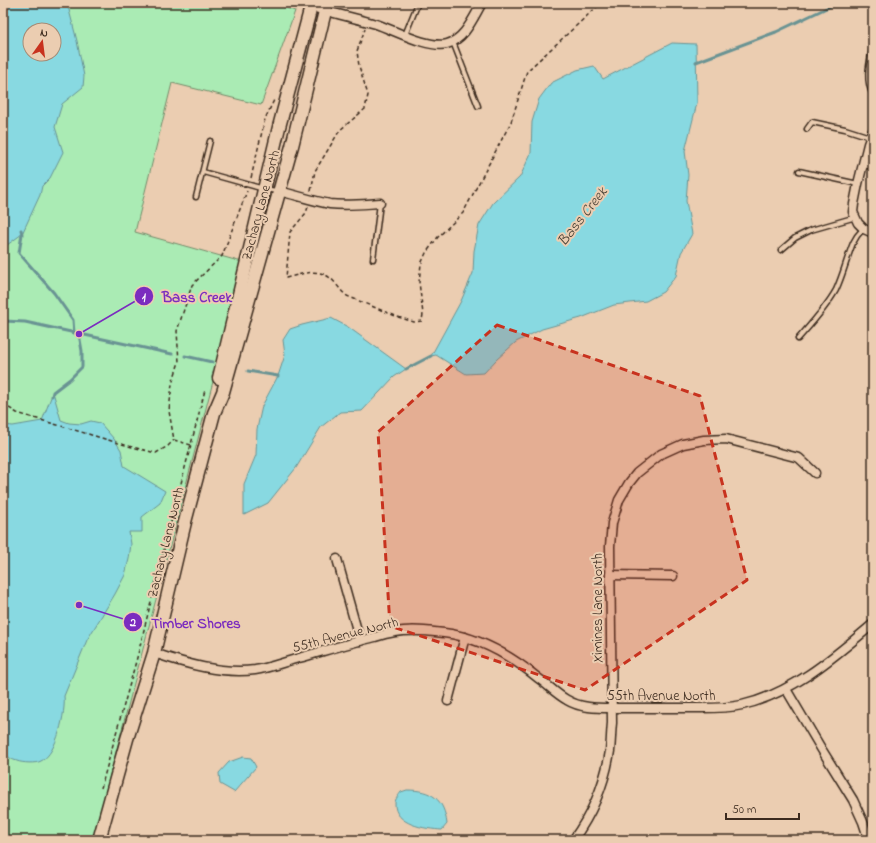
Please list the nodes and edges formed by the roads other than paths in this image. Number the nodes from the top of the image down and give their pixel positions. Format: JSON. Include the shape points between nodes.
{"nodes":[{"id":1,"x":418,"y":3,"type":"edge"},
{"id":2,"x":482,"y":3,"type":"edge"},
{"id":3,"x":308,"y":4,"type":"edge"},
{"id":4,"x":326,"y":7,"type":"edge"},
{"id":5,"x":404,"y":35,"type":"junction"},
{"id":6,"x":452,"y":41,"type":"junction"},
{"id":7,"x":872,"y":50,"type":"dead end"},
{"id":8,"x":873,"y":95,"type":"edge"},
{"id":9,"x":478,"y":106,"type":"dead end"},
{"id":10,"x":807,"y":129,"type":"dead end"},
{"id":11,"x":872,"y":134,"type":"edge"},
{"id":12,"x":210,"y":141,"type":"dead end"},
{"id":13,"x":863,"y":165,"type":"junction"},
{"id":14,"x":873,"y":168,"type":"edge"},
{"id":15,"x":799,"y":171,"type":"dead end"},
{"id":16,"x":203,"y":172,"type":"junction"},
{"id":17,"x":859,"y":180,"type":"junction"},
{"id":18,"x":264,"y":189,"type":"junction"},
{"id":19,"x":279,"y":191,"type":"junction"},
{"id":20,"x":196,"y":197,"type":"dead end"},
{"id":21,"x":380,"y":203,"type":"joint"},
{"id":22,"x":856,"y":217,"type":"junction"},
{"id":23,"x":864,"y":229,"type":"junction"},
{"id":24,"x":873,"y":233,"type":"edge"},
{"id":25,"x":781,"y":250,"type":"dead end"},
{"id":26,"x":374,"y":259,"type":"dead end"},
{"id":27,"x":798,"y":339,"type":"dead end"},
{"id":28,"x":214,"y":413,"type":"junction"},
{"id":29,"x":815,"y":473,"type":"dead end"},
{"id":30,"x":338,"y":559,"type":"dead end"},
{"id":31,"x":610,"y":575,"type":"junction"},
{"id":32,"x":673,"y":576,"type":"dead end"},
{"id":33,"x":873,"y":624,"type":"edge"},
{"id":34,"x":465,"y":637,"type":"junction"},
{"id":35,"x":360,"y":640,"type":"junction"},
{"id":36,"x":154,"y":653,"type":"junction"},
{"id":37,"x":786,"y":689,"type":"junction"},
{"id":38,"x":448,"y":701,"type":"dead end"},
{"id":39,"x":611,"y":708,"type":"junction"},
{"id":40,"x":99,"y":840,"type":"edge"},
{"id":41,"x":573,"y":840,"type":"edge"},
{"id":42,"x":869,"y":840,"type":"edge"}],
"edges":[{"from":1,"to":5,"type":"lane"},
{"from":2,"to":6,"type":"street","via":[[461,36]]},
{"from":3,"to":4,"type":"street"},
{"from":3,"to":18,"type":"street","name":"Zachary Lane North"},
{"from":4,"to":5,"type":"street"},
{"from":4,"to":19,"type":"street","name":"Zachary Lane North"},
{"from":5,"to":6,"type":"street","via":[[433,44],[447,44]]},
{"from":6,"to":9,"type":"lane"},
{"from":7,"to":8,"type":"lane","via":[[869,83]]},
{"from":10,"to":11,"type":"lane","via":[[812,122]]},
{"from":11,"to":13,"type":"street"},
{"from":12,"to":16,"type":"lane"},
{"from":13,"to":14,"type":"lane"},
{"from":13,"to":17,"type":"street"},
{"from":15,"to":17,"type":"lane"},
{"from":16,"to":18,"type":"lane"},
{"from":16,"to":20,"type":"lane"},
{"from":17,"to":22,"type":"street","via":[[854,204]]},
{"from":18,"to":19,"type":"lane"},
{"from":18,"to":28,"type":"street","name":"Zachary Lane North","via":[[216,391]]},
{"from":19,"to":21,"type":"street","via":[[332,204]]},
{"from":19,"to":28,"type":"street","name":"Zachary Lane North","via":[[223,392]]},
{"from":21,"to":26,"type":"lane"},
{"from":22,"to":23,"type":"street"},
{"from":22,"to":25,"type":"lane","via":[[811,230],[795,238]]},
{"from":23,"to":24,"type":"street"},
{"from":23,"to":27,"type":"lane","via":[[853,243],[831,298]]},
{"from":28,"to":36,"type":"street","name":"Zachary Lane North"},
{"from":29,"to":31,"type":"street","name":"Ximines Lane North","via":[[799,458],[726,439],[683,444],[661,454],[637,473],[619,500],[612,523]]},
{"from":30,"to":35,"type":"street"},
{"from":31,"to":32,"type":"street"},
{"from":31,"to":39,"type":"street","name":"Ximines Lane North"},
{"from":33,"to":37,"type":"street","name":"55th Avenue North","via":[[821,666]]},
{"from":34,"to":35,"type":"street","name":"55th Avenue North","via":[[421,630],[396,632]]},
{"from":34,"to":38,"type":"street"},
{"from":34,"to":39,"type":"street","name":"55th Avenue North","via":[[483,643],[518,662],[568,701],[583,706]]},
{"from":35,"to":36,"type":"street","name":"55th Avenue North","via":[[256,670],[220,670]]},
{"from":36,"to":40,"type":"street","name":"Zachary Lane North"},
{"from":37,"to":39,"type":"street","name":"55th Avenue North","via":[[742,705],[721,708]]},
{"from":37,"to":42,"type":"street","via":[[853,800]]},
{"from":39,"to":41,"type":"street","name":"Ximines Lane North","via":[[610,751],[603,780],[593,808]]}]}
